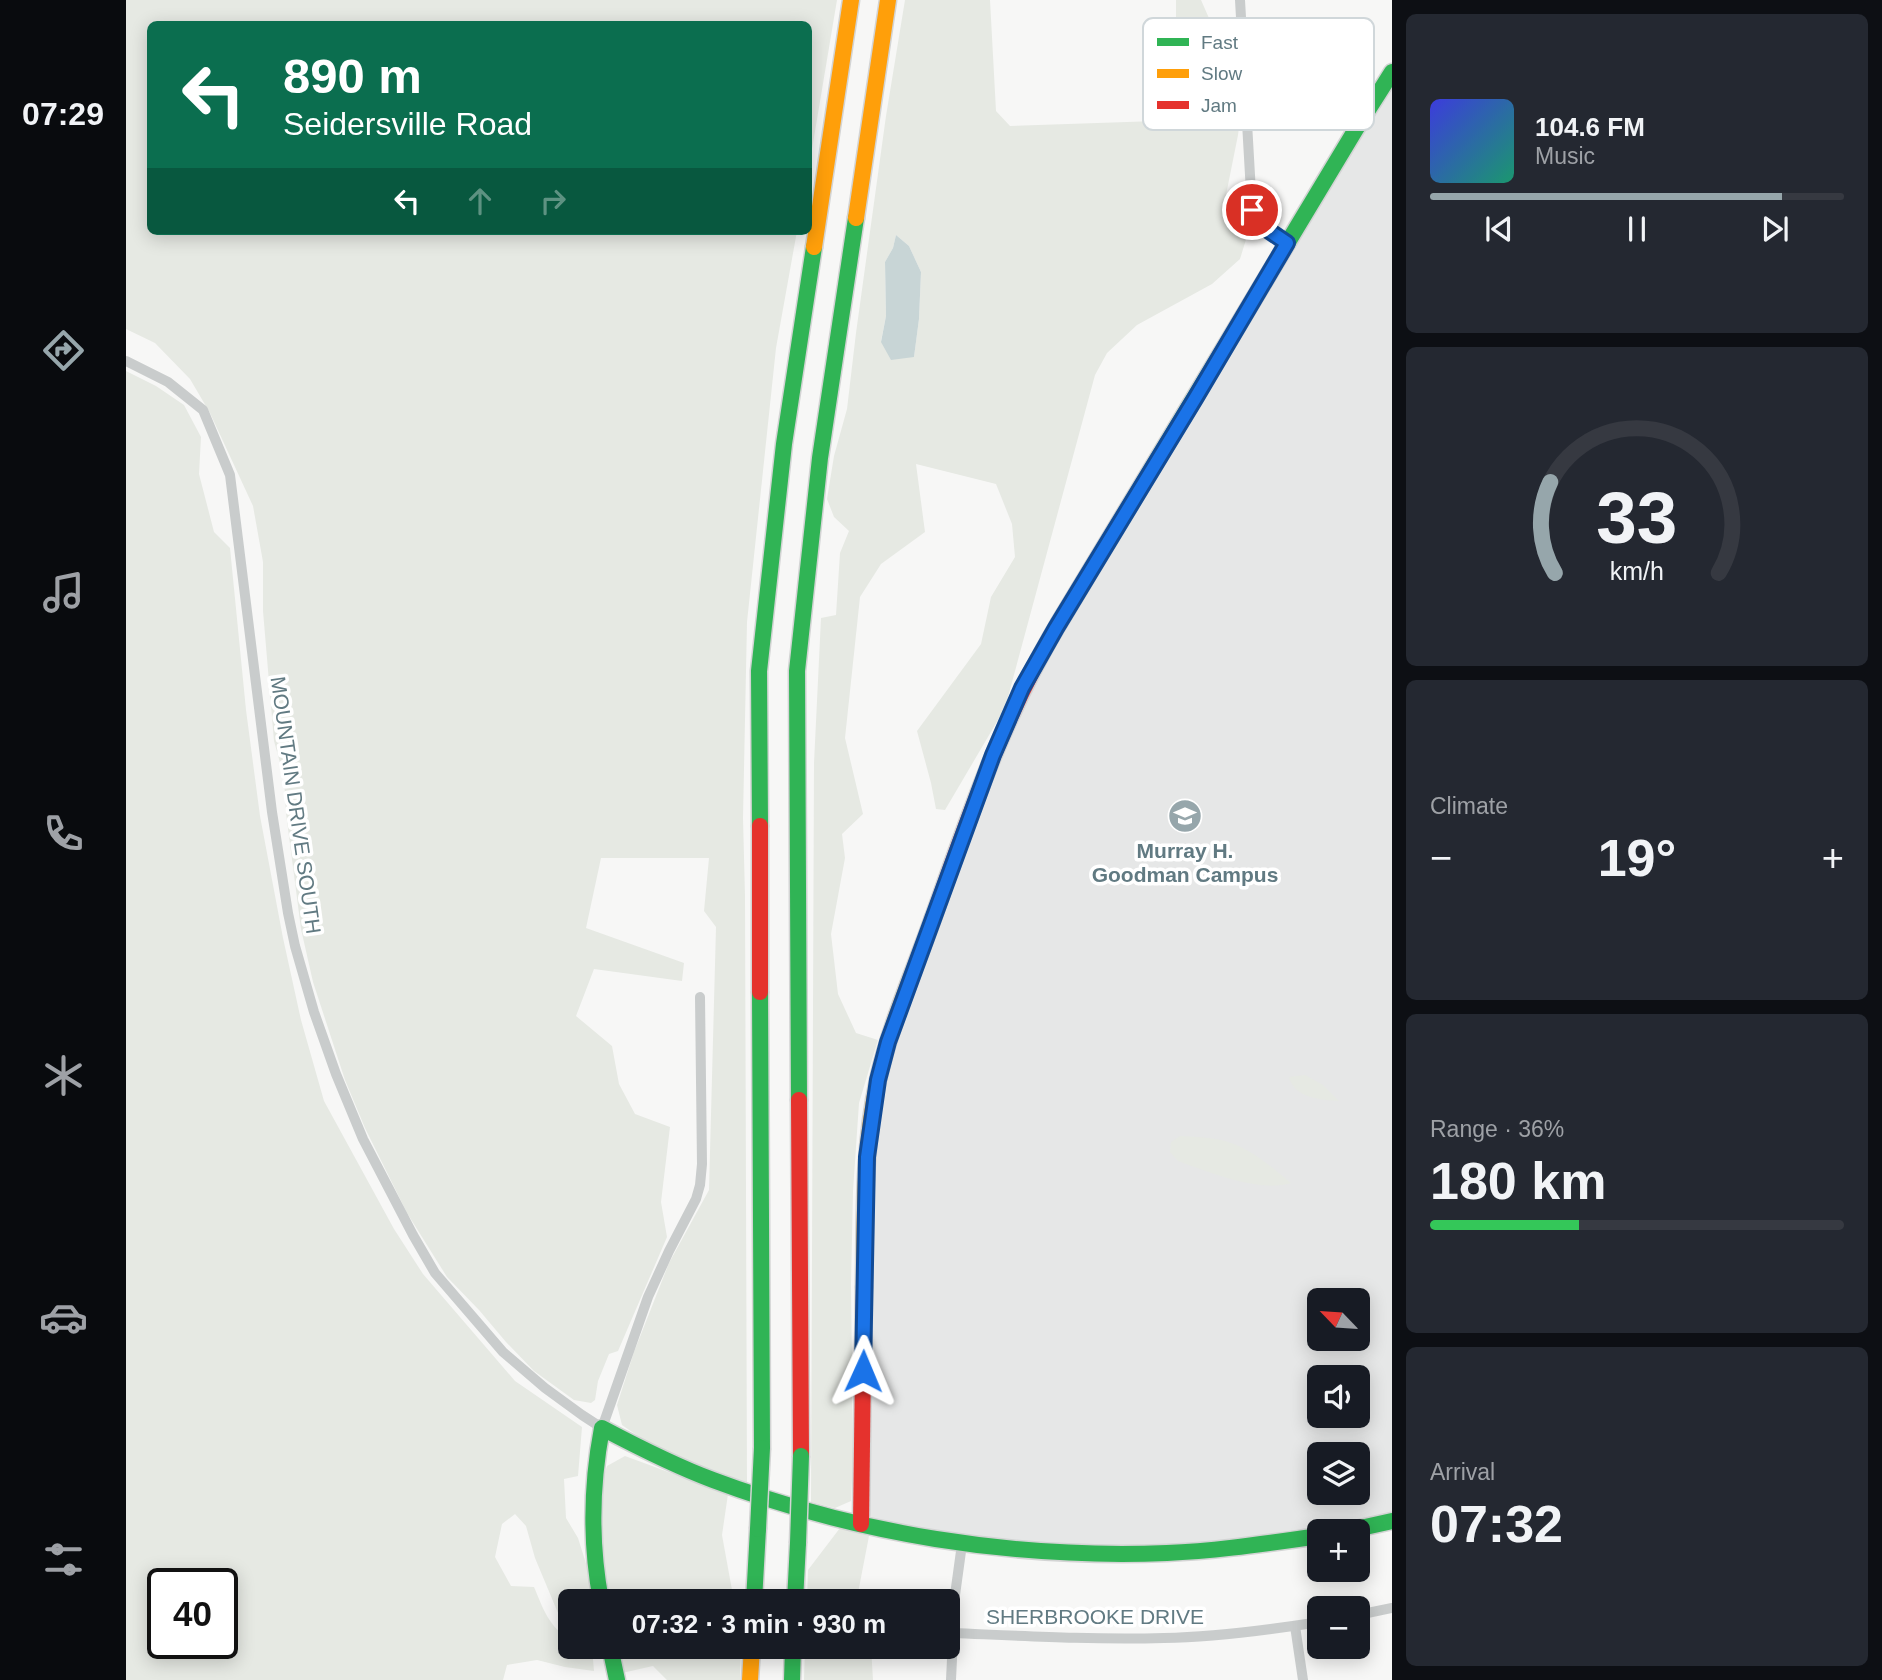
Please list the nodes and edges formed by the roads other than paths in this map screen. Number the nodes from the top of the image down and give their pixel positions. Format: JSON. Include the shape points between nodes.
{"nodes":[{"id":1,"x":850,"y":0,"type":"edge"},
{"id":2,"x":888,"y":0,"type":"edge"},
{"id":3,"x":1240,"y":0,"type":"edge"},
{"id":4,"x":1241,"y":18,"type":"edge"},
{"id":5,"x":1392,"y":72,"type":"edge"},
{"id":6,"x":1374,"y":101,"type":"edge"},
{"id":7,"x":1247,"y":130,"type":"edge"},
{"id":8,"x":1356,"y":130,"type":"edge"},
{"id":9,"x":1287,"y":243,"type":"junction"},
{"id":10,"x":126,"y":361,"type":"edge"},
{"id":11,"x":700,"y":998,"type":"dead end"},
{"id":12,"x":602,"y":1428,"type":"junction"},
{"id":13,"x":1392,"y":1521,"type":"edge"},
{"id":14,"x":861,"y":1524,"type":"junction"},
{"id":15,"x":1370,"y":1526,"type":"edge"},
{"id":16,"x":1307,"y":1538,"type":"edge"},
{"id":17,"x":962,"y":1544,"type":"junction"},
{"id":18,"x":599,"y":1589,"type":"edge"},
{"id":19,"x":755,"y":1589,"type":"edge"},
{"id":20,"x":796,"y":1589,"type":"edge"},
{"id":21,"x":956,"y":1589,"type":"edge"},
{"id":22,"x":1392,"y":1608,"type":"edge"},
{"id":23,"x":1370,"y":1613,"type":"edge"},
{"id":24,"x":1307,"y":1624,"type":"edge"},
{"id":25,"x":1295,"y":1626,"type":"junction"},
{"id":26,"x":960,"y":1633,"type":"edge"},
{"id":27,"x":613,"y":1659,"type":"edge"},
{"id":28,"x":751,"y":1659,"type":"edge"},
{"id":29,"x":793,"y":1659,"type":"edge"},
{"id":30,"x":952,"y":1659,"type":"edge"},
{"id":31,"x":617,"y":1680,"type":"edge"},
{"id":32,"x":750,"y":1680,"type":"edge"},
{"id":33,"x":792,"y":1680,"type":"edge"},
{"id":34,"x":951,"y":1680,"type":"edge"},
{"id":35,"x":1303,"y":1680,"type":"edge"}],
"edges":[{"from":1,"to":19,"type":"main road","bridge":true,"via":[[784,444],[759,671],[762,1448]]},
{"from":2,"to":20,"type":"main road","bridge":true,"via":[[820,458],[797,671],[801,1456]]},
{"from":3,"to":4,"type":"street"},
{"from":5,"to":6,"type":"main road"},
{"from":7,"to":9,"type":"street","via":[[1252,210],[1259,224]]},
{"from":8,"to":9,"type":"main road"},
{"from":9,"to":14,"type":"main road","via":[[1022,688],[888,1042],[867,1157]]},
{"from":10,"to":12,"type":"street","name":"MOUNTAIN DRIVE SOUTH","via":[[168,382],[203,410],[230,475],[290,923],[314,1012],[363,1139],[435,1273],[503,1352]]},
{"from":11,"to":12,"type":"street","via":[[700,1185],[648,1297]]},
{"from":12,"to":14,"type":"main road","name":"MOUNTAIN DRIVE SOUTH","via":[[734,1488]]},
{"from":12,"to":18,"type":"main road","via":[[591,1512]]},
{"from":13,"to":15,"type":"main road"},
{"from":14,"to":17,"type":"main road","name":"MOUNTAIN DRIVE SOUTH"},
{"from":16,"to":17,"type":"main road","name":"MOUNTAIN DRIVE SOUTH","via":[[1213,1550],[1100,1554]]},
{"from":17,"to":21,"type":"street"},
{"from":22,"to":23,"type":"street"},
{"from":24,"to":25,"type":"street","name":"SHERBROOKE DRIVE"},
{"from":25,"to":26,"type":"street","name":"SHERBROOKE DRIVE","via":[[1166,1638]]},
{"from":25,"to":35,"type":"street"},
{"from":27,"to":31,"type":"main road"},
{"from":28,"to":32,"type":"main road"},
{"from":29,"to":33,"type":"main road"},
{"from":30,"to":34,"type":"street"}]}
